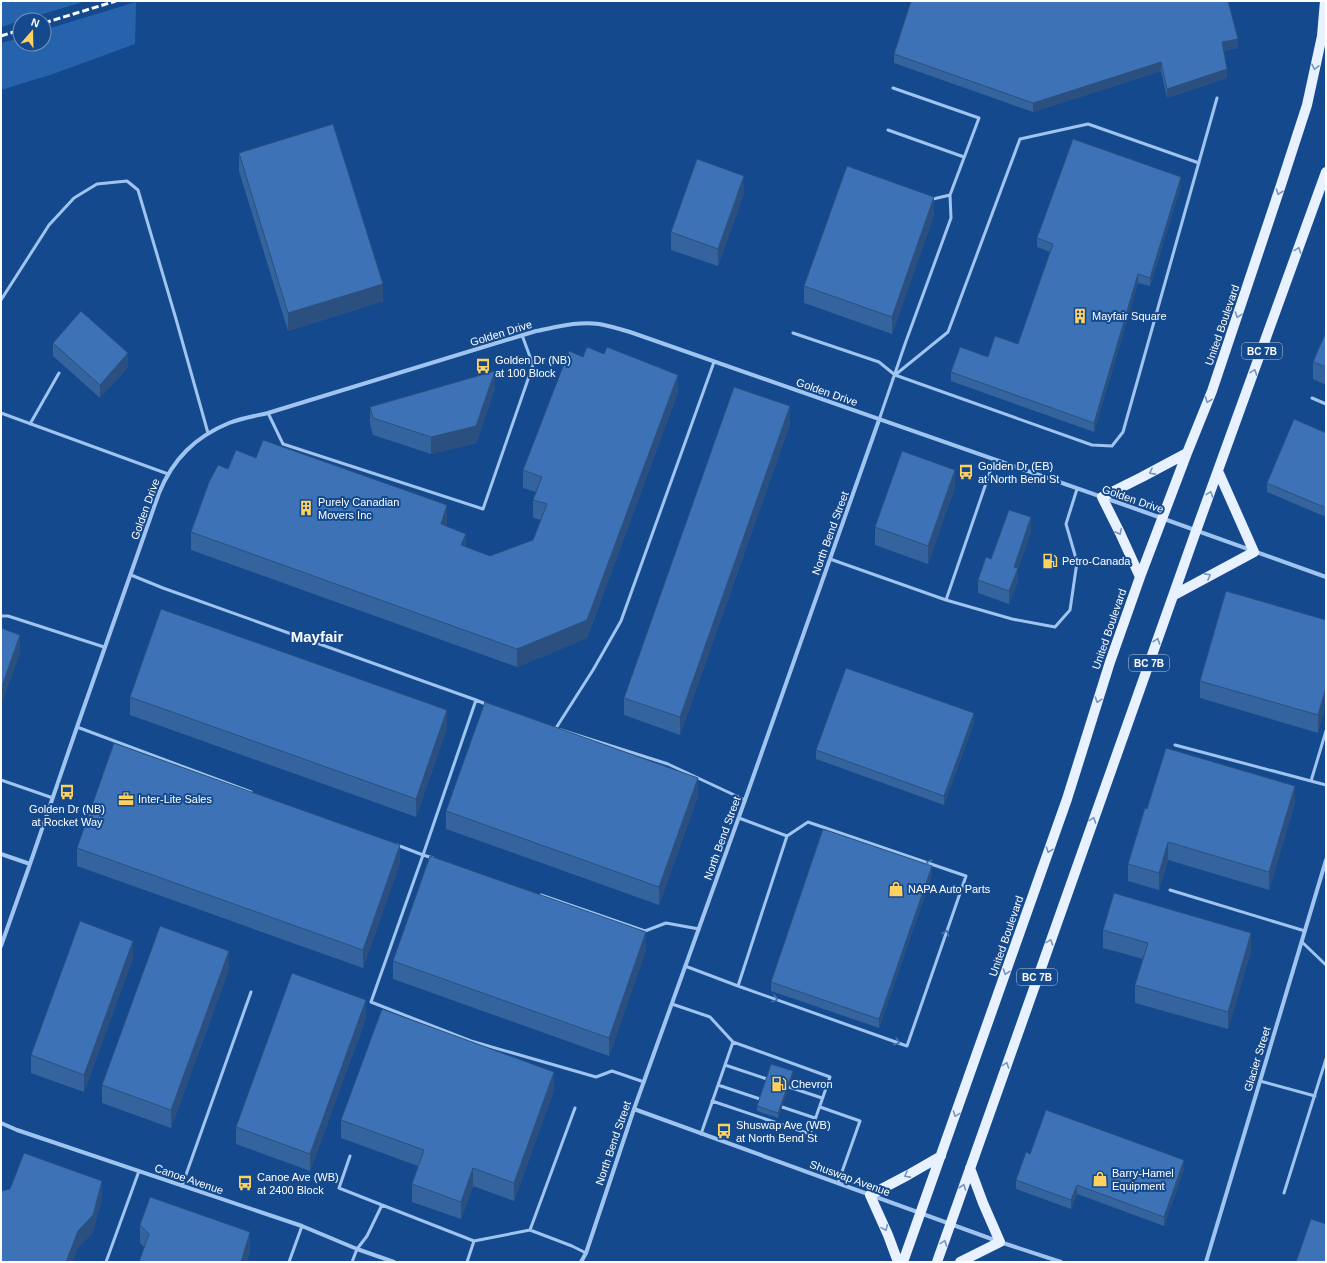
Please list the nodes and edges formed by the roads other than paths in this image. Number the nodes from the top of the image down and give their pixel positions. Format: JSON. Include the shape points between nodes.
{"nodes":[{"id":1,"x":1325,"y":1,"type":"edge"},
{"id":2,"x":892,"y":88,"type":"dead end"},
{"id":3,"x":1217,"y":98,"type":"dead end"},
{"id":4,"x":888,"y":130,"type":"dead end"},
{"id":5,"x":964,"y":157,"type":"junction"},
{"id":6,"x":1199,"y":163,"type":"junction"},
{"id":7,"x":1326,"y":172,"type":"edge"},
{"id":8,"x":950,"y":195,"type":"junction"},
{"id":9,"x":926,"y":197,"type":"edge"},
{"id":10,"x":1,"y":300,"type":"edge"},
{"id":11,"x":793,"y":333,"type":"dead end"},
{"id":12,"x":522,"y":335,"type":"junction"},
{"id":13,"x":714,"y":362,"type":"junction"},
{"id":14,"x":60,"y":373,"type":"dead end"},
{"id":15,"x":895,"y":375,"type":"junction"},
{"id":16,"x":1312,"y":398,"type":"dead end"},
{"id":17,"x":1326,"y":404,"type":"edge"},
{"id":18,"x":1,"y":413,"type":"edge"},
{"id":19,"x":268,"y":413,"type":"junction"},
{"id":20,"x":879,"y":420,"type":"junction"},
{"id":21,"x":30,"y":424,"type":"junction"},
{"id":22,"x":208,"y":433,"type":"junction"},
{"id":23,"x":1187,"y":453,"type":"junction"},
{"id":24,"x":994,"y":460,"type":"junction"},
{"id":25,"x":1218,"y":471,"type":"junction"},
{"id":26,"x":168,"y":474,"type":"junction"},
{"id":27,"x":1077,"y":489,"type":"junction"},
{"id":28,"x":1102,"y":497,"type":"junction"},
{"id":29,"x":1162,"y":518,"type":"junction"},
{"id":30,"x":1196,"y":531,"type":"junction"},
{"id":31,"x":1254,"y":552,"type":"junction"},
{"id":32,"x":830,"y":559,"type":"junction"},
{"id":33,"x":131,"y":575,"type":"junction"},
{"id":34,"x":1140,"y":577,"type":"junction"},
{"id":35,"x":1326,"y":577,"type":"edge"},
{"id":36,"x":1174,"y":595,"type":"junction"},
{"id":37,"x":946,"y":600,"type":"junction"},
{"id":38,"x":1,"y":616,"type":"edge"},
{"id":39,"x":104,"y":647,"type":"junction"},
{"id":40,"x":476,"y":700,"type":"junction"},
{"id":41,"x":490,"y":706,"type":"edge"},
{"id":42,"x":77,"y":726,"type":"junction"},
{"id":43,"x":549,"y":726,"type":"edge"},
{"id":44,"x":556,"y":728,"type":"junction"},
{"id":45,"x":1326,"y":731,"type":"edge"},
{"id":46,"x":1176,"y":746,"type":"dead end"},
{"id":47,"x":1,"y":780,"type":"edge"},
{"id":48,"x":1311,"y":781,"type":"junction"},
{"id":49,"x":1326,"y":785,"type":"edge"},
{"id":50,"x":255,"y":793,"type":"edge"},
{"id":51,"x":53,"y":798,"type":"junction"},
{"id":52,"x":745,"y":800,"type":"junction"},
{"id":53,"x":739,"y":818,"type":"junction"},
{"id":54,"x":787,"y":836,"type":"junction"},
{"id":55,"x":394,"y":844,"type":"edge"},
{"id":56,"x":1,"y":854,"type":"edge"},
{"id":57,"x":423,"y":855,"type":"junction"},
{"id":58,"x":438,"y":860,"type":"edge"},
{"id":59,"x":1326,"y":860,"type":"edge"},
{"id":60,"x":30,"y":864,"type":"junction"},
{"id":61,"x":1170,"y":890,"type":"dead end"},
{"id":62,"x":534,"y":893,"type":"edge"},
{"id":63,"x":699,"y":929,"type":"junction"},
{"id":64,"x":1305,"y":931,"type":"junction"},
{"id":65,"x":1302,"y":942,"type":"junction"},
{"id":66,"x":1,"y":946,"type":"edge"},
{"id":67,"x":1326,"y":964,"type":"edge"},
{"id":68,"x":685,"y":966,"type":"junction"},
{"id":69,"x":738,"y":986,"type":"junction"},
{"id":70,"x":251,"y":992,"type":"dead end"},
{"id":71,"x":672,"y":1004,"type":"junction"},
{"id":72,"x":733,"y":1042,"type":"junction"},
{"id":73,"x":1326,"y":1059,"type":"edge"},
{"id":74,"x":725,"y":1065,"type":"junction"},
{"id":75,"x":767,"y":1079,"type":"edge"},
{"id":76,"x":1260,"y":1081,"type":"junction"},
{"id":77,"x":644,"y":1082,"type":"junction"},
{"id":78,"x":718,"y":1085,"type":"junction"},
{"id":79,"x":789,"y":1087,"type":"edge"},
{"id":80,"x":1315,"y":1096,"type":"junction"},
{"id":81,"x":822,"y":1098,"type":"junction"},
{"id":82,"x":760,"y":1099,"type":"edge"},
{"id":83,"x":712,"y":1101,"type":"junction"},
{"id":84,"x":782,"y":1107,"type":"edge"},
{"id":85,"x":820,"y":1107,"type":"junction"},
{"id":86,"x":575,"y":1108,"type":"dead end"},
{"id":87,"x":634,"y":1109,"type":"junction"},
{"id":88,"x":815,"y":1118,"type":"junction"},
{"id":89,"x":1,"y":1123,"type":"edge"},
{"id":90,"x":701,"y":1134,"type":"junction"},
{"id":91,"x":350,"y":1156,"type":"dead end"},
{"id":92,"x":941,"y":1156,"type":"junction"},
{"id":93,"x":970,"y":1168,"type":"junction"},
{"id":94,"x":139,"y":1171,"type":"junction"},
{"id":95,"x":838,"y":1183,"type":"junction"},
{"id":96,"x":182,"y":1186,"type":"junction"},
{"id":97,"x":1284,"y":1193,"type":"dead end"},
{"id":98,"x":870,"y":1195,"type":"junction"},
{"id":99,"x":382,"y":1206,"type":"junction"},
{"id":100,"x":921,"y":1214,"type":"junction"},
{"id":101,"x":950,"y":1224,"type":"junction"},
{"id":102,"x":302,"y":1226,"type":"junction"},
{"id":103,"x":530,"y":1230,"type":"junction"},
{"id":104,"x":474,"y":1241,"type":"junction"},
{"id":105,"x":1000,"y":1242,"type":"junction"},
{"id":106,"x":357,"y":1249,"type":"junction"},
{"id":107,"x":586,"y":1253,"type":"junction"},
{"id":108,"x":106,"y":1262,"type":"edge"},
{"id":109,"x":289,"y":1262,"type":"edge"},
{"id":110,"x":352,"y":1262,"type":"edge"},
{"id":111,"x":394,"y":1262,"type":"edge"},
{"id":112,"x":466,"y":1262,"type":"edge"},
{"id":113,"x":582,"y":1262,"type":"edge"},
{"id":114,"x":898,"y":1262,"type":"edge"},
{"id":115,"x":903,"y":1262,"type":"edge"},
{"id":116,"x":937,"y":1262,"type":"edge"},
{"id":117,"x":960,"y":1262,"type":"edge"},
{"id":118,"x":1061,"y":1262,"type":"edge"},
{"id":119,"x":1206,"y":1262,"type":"edge"}],
"edges":[{"from":1,"to":23,"type":"main road","name":"United Boulevard","number":"BC 7B","one_way":true,"via":[[1322,36],[1307,105],[1212,390]]},
{"from":2,"to":5,"type":"lane","via":[[979,118]]},
{"from":3,"to":6,"type":"lane"},
{"from":4,"to":5,"type":"lane"},
{"from":5,"to":8,"type":"lane"},
{"from":6,"to":15,"type":"lane","via":[[1088,124],[1020,139],[948,332]]},
{"from":6,"to":15,"type":"lane","via":[[1123,432],[1112,446],[1092,445]]},
{"from":25,"to":7,"type":"main road","number":"BC 7B","one_way":true},
{"from":8,"to":9,"type":"lane","via":[[933,199]]},
{"from":8,"to":15,"type":"lane","via":[[951,218]]},
{"from":10,"to":22,"type":"lane","via":[[49,225],[74,198],[97,184],[127,181],[138,190]]},
{"from":11,"to":15,"type":"lane","via":[[879,362]]},
{"from":12,"to":13,"type":"street","name":"Golden Drive","via":[[568,325],[599,324],[630,332]]},
{"from":12,"to":19,"type":"street","name":"Golden Drive"},
{"from":12,"to":19,"type":"lane","via":[[532,365],[483,509],[283,444]]},
{"from":13,"to":20,"type":"street","name":"Golden Drive"},
{"from":13,"to":44,"type":"lane","via":[[621,622]]},
{"from":14,"to":21,"type":"lane"},
{"from":15,"to":20,"type":"lane"},
{"from":16,"to":17,"type":"lane"},
{"from":18,"to":21,"type":"lane"},
{"from":19,"to":22,"type":"street","name":"Golden Drive","via":[[230,423]]},
{"from":20,"to":24,"type":"street","name":"Golden Drive"},
{"from":20,"to":32,"type":"street","name":"North Bend Street"},
{"from":21,"to":26,"type":"lane"},
{"from":22,"to":26,"type":"street","name":"Golden Drive","via":[[189,448]]},
{"from":23,"to":28,"type":"main road","one_way":true},
{"from":23,"to":29,"type":"main road","name":"United Boulevard","number":"BC 7B"},
{"from":24,"to":27,"type":"street","name":"Golden Drive"},
{"from":24,"to":37,"type":"lane"},
{"from":30,"to":25,"type":"main road","number":"BC 7B","one_way":true},
{"from":25,"to":31,"type":"main road"},
{"from":26,"to":33,"type":"street","name":"Golden Drive"},
{"from":27,"to":28,"type":"street","name":"Golden Drive"},
{"from":27,"to":37,"type":"lane","via":[[1066,524],[1077,562],[1070,610],[1055,627]]},
{"from":28,"to":29,"type":"street","name":"Golden Drive"},
{"from":28,"to":34,"type":"main road","one_way":true},
{"from":29,"to":30,"type":"street","name":"Golden Drive"},
{"from":29,"to":34,"type":"main road","name":"United Boulevard","number":"BC 7B"},
{"from":30,"to":31,"type":"street","name":"Golden Drive"},
{"from":30,"to":36,"type":"main road","number":"BC 7B"},
{"from":31,"to":35,"type":"street","name":"Golden Drive"},
{"from":36,"to":31,"type":"main road","one_way":true},
{"from":32,"to":37,"type":"lane"},
{"from":32,"to":52,"type":"street","name":"North Bend Street"},
{"from":33,"to":39,"type":"street","name":"Golden Drive"},
{"from":33,"to":40,"type":"lane"},
{"from":34,"to":92,"type":"main road","name":"United Boulevard","number":"BC 7B","one_way":true,"via":[[1067,799]]},
{"from":93,"to":36,"type":"main road","number":"BC 7B","one_way":true},
{"from":38,"to":39,"type":"lane","via":[[8,616]]},
{"from":39,"to":42,"type":"street","name":"Golden Drive"},
{"from":40,"to":41,"type":"lane"},
{"from":40,"to":57,"type":"lane"},
{"from":42,"to":50,"type":"lane"},
{"from":42,"to":51,"type":"street","name":"Golden Drive"},
{"from":43,"to":44,"type":"lane"},
{"from":44,"to":52,"type":"lane","via":[[668,764]]},
{"from":45,"to":48,"type":"lane"},
{"from":46,"to":48,"type":"lane"},
{"from":47,"to":51,"type":"lane"},
{"from":48,"to":49,"type":"lane"},
{"from":51,"to":60,"type":"street","name":"Golden Drive"},
{"from":52,"to":53,"type":"street","name":"North Bend Street"},
{"from":53,"to":54,"type":"lane"},
{"from":53,"to":63,"type":"street","name":"North Bend Street"},
{"from":54,"to":69,"type":"lane"},
{"from":69,"to":54,"type":"lane","one_way":true,"via":[[907,1046],[966,876],[808,822]]},
{"from":55,"to":57,"type":"lane"},
{"from":56,"to":60,"type":"street"},
{"from":57,"to":58,"type":"lane"},
{"from":57,"to":77,"type":"lane","via":[[370,1002],[471,1041],[596,1077],[612,1071]]},
{"from":59,"to":64,"type":"street","name":"Glacier Street"},
{"from":60,"to":66,"type":"street","name":"Golden Drive"},
{"from":61,"to":64,"type":"lane"},
{"from":62,"to":63,"type":"lane","via":[[645,931],[666,923]]},
{"from":63,"to":68,"type":"street","name":"North Bend Street"},
{"from":64,"to":65,"type":"street","name":"Glacier Street"},
{"from":65,"to":67,"type":"lane"},
{"from":65,"to":76,"type":"street","name":"Glacier Street"},
{"from":68,"to":69,"type":"lane"},
{"from":68,"to":71,"type":"street","name":"North Bend Street"},
{"from":70,"to":96,"type":"lane"},
{"from":71,"to":72,"type":"lane","via":[[710,1017]]},
{"from":71,"to":77,"type":"street","name":"North Bend Street"},
{"from":72,"to":74,"type":"lane"},
{"from":72,"to":81,"type":"lane","via":[[830,1077]]},
{"from":73,"to":80,"type":"lane"},
{"from":74,"to":75,"type":"lane"},
{"from":74,"to":78,"type":"lane"},
{"from":76,"to":80,"type":"lane"},
{"from":76,"to":119,"type":"street","name":"Glacier Street"},
{"from":77,"to":87,"type":"street","name":"North Bend Street"},
{"from":78,"to":82,"type":"lane"},
{"from":78,"to":83,"type":"lane"},
{"from":79,"to":81,"type":"lane"},
{"from":80,"to":97,"type":"lane"},
{"from":81,"to":85,"type":"lane"},
{"from":83,"to":88,"type":"lane","via":[[810,1134]]},
{"from":83,"to":90,"type":"lane"},
{"from":84,"to":88,"type":"lane"},
{"from":85,"to":88,"type":"lane"},
{"from":85,"to":95,"type":"lane","via":[[860,1121]]},
{"from":86,"to":103,"type":"lane"},
{"from":87,"to":90,"type":"street","name":"Shuswap Avenue"},
{"from":87,"to":107,"type":"street","name":"North Bend Street"},
{"from":89,"to":94,"type":"street","name":"Canoe Avenue"},
{"from":90,"to":95,"type":"street","name":"Shuswap Avenue"},
{"from":91,"to":99,"type":"lane","via":[[339,1188]]},
{"from":92,"to":98,"type":"main road","one_way":true},
{"from":92,"to":100,"type":"main road","name":"United Boulevard","number":"BC 7B"},
{"from":101,"to":93,"type":"main road","number":"BC 7B","one_way":true},
{"from":93,"to":105,"type":"main road"},
{"from":94,"to":96,"type":"street","name":"Canoe Avenue"},
{"from":94,"to":108,"type":"lane"},
{"from":95,"to":98,"type":"street","name":"Shuswap Avenue"},
{"from":96,"to":102,"type":"street","name":"Canoe Avenue"},
{"from":98,"to":100,"type":"street","name":"Shuswap Avenue"},
{"from":98,"to":114,"type":"main road","one_way":true},
{"from":99,"to":104,"type":"lane"},
{"from":99,"to":106,"type":"lane","via":[[367,1236]]},
{"from":100,"to":101,"type":"street","name":"Shuswap Avenue"},
{"from":100,"to":115,"type":"main road","name":"United Boulevard","number":"BC 7B"},
{"from":101,"to":105,"type":"street","name":"Shuswap Avenue"},
{"from":116,"to":101,"type":"main road","number":"BC 7B","one_way":true},
{"from":102,"to":106,"type":"street","name":"Canoe Avenue"},
{"from":102,"to":109,"type":"lane"},
{"from":103,"to":104,"type":"lane"},
{"from":103,"to":107,"type":"lane"},
{"from":104,"to":112,"type":"lane"},
{"from":105,"to":117,"type":"main road"},
{"from":105,"to":118,"type":"street","name":"Shuswap Avenue"},
{"from":106,"to":110,"type":"lane"},
{"from":106,"to":111,"type":"street","name":"Canoe Avenue"},
{"from":107,"to":113,"type":"street","name":"North Bend Street"}]}
